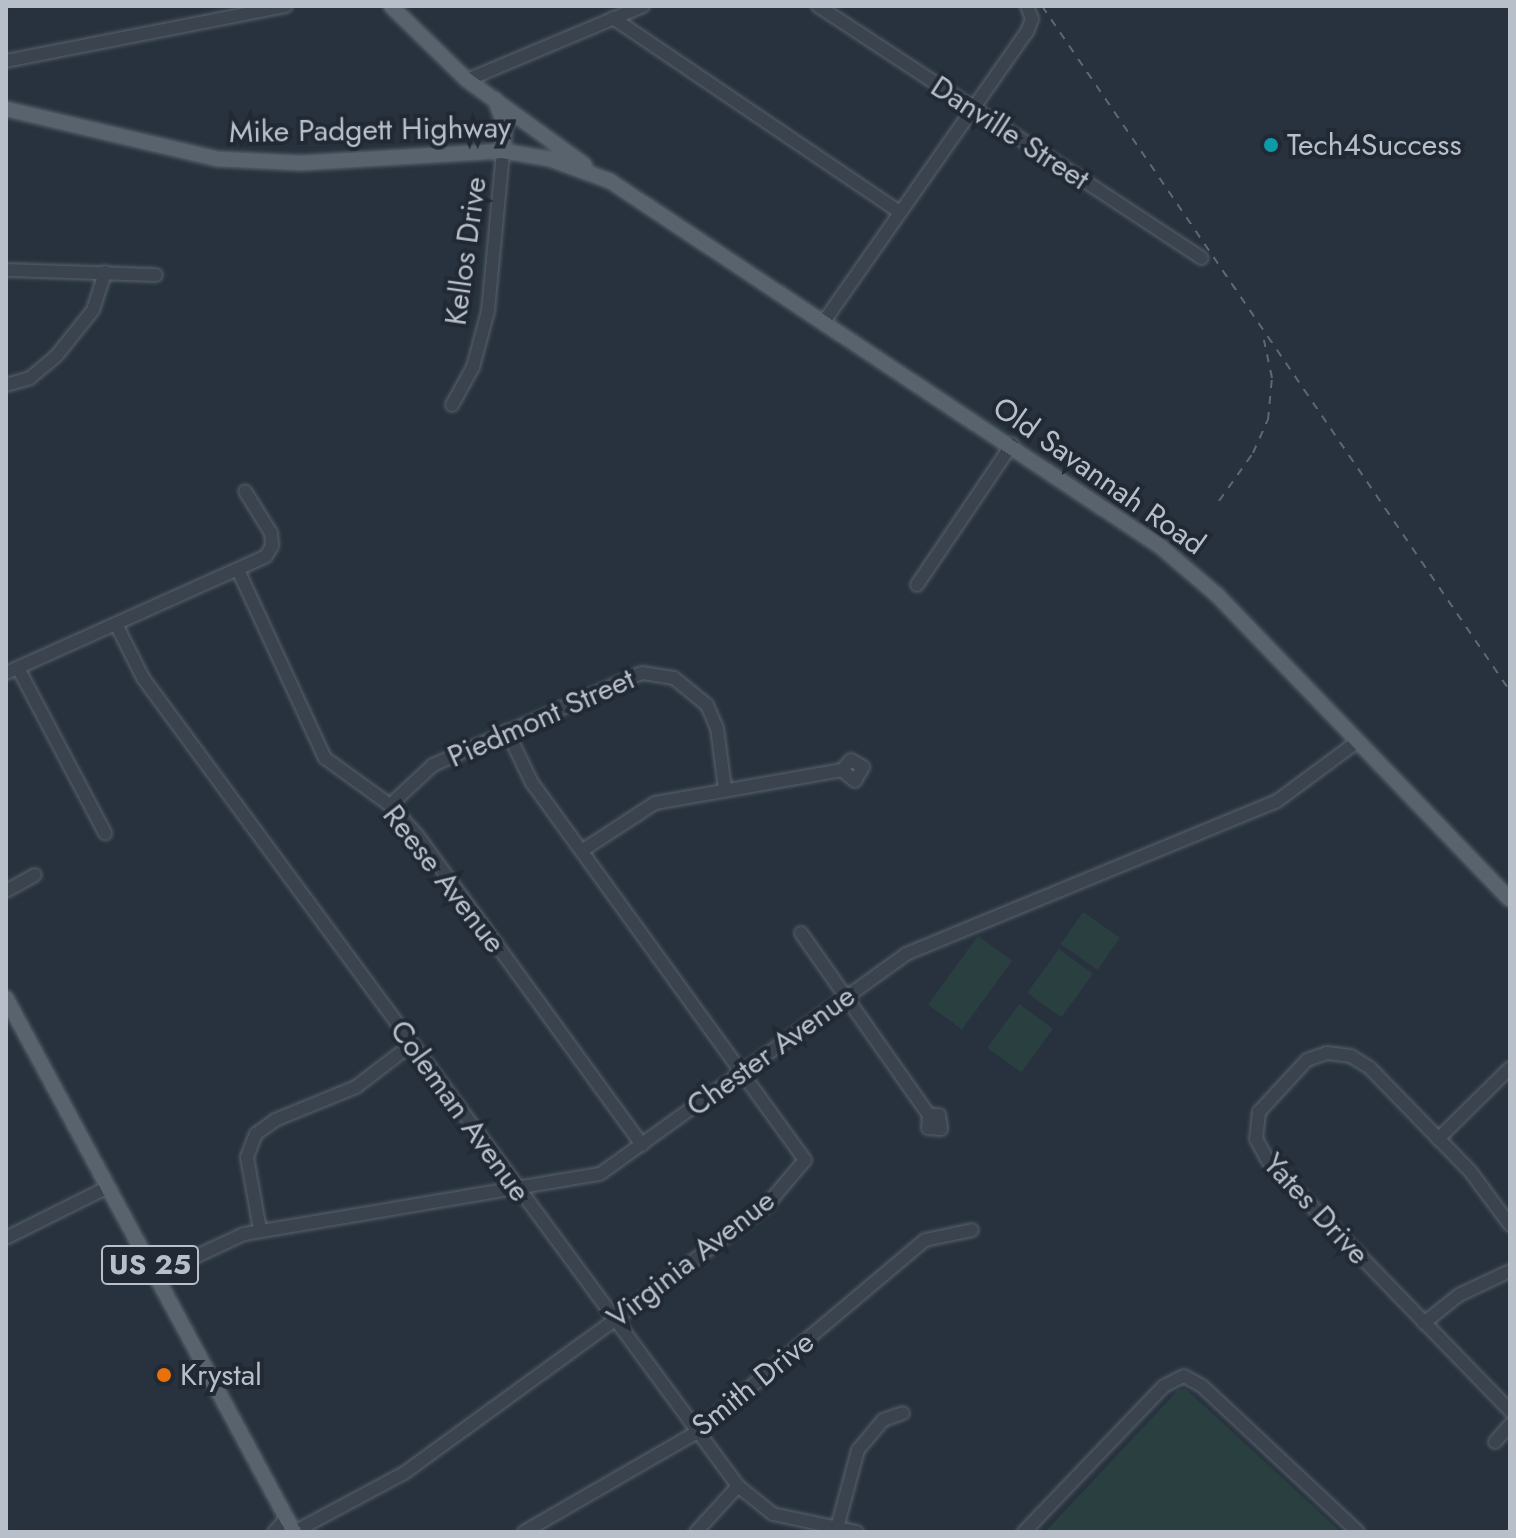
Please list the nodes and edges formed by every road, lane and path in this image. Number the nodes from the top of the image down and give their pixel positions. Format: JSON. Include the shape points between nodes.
{"nodes":[{"id":1,"x":286,"y":6,"type":"edge"},
{"id":2,"x":391,"y":6,"type":"edge"},
{"id":3,"x":643,"y":6,"type":"edge"},
{"id":4,"x":818,"y":6,"type":"edge"},
{"id":5,"x":1027,"y":6,"type":"edge"},
{"id":6,"x":613,"y":18,"type":"junction"},
{"id":7,"x":6,"y":61,"type":"edge"},
{"id":8,"x":467,"y":80,"type":"junction"},
{"id":9,"x":495,"y":99,"type":"junction"},
{"id":10,"x":6,"y":109,"type":"edge"},
{"id":11,"x":973,"y":109,"type":"junction"},
{"id":12,"x":503,"y":151,"type":"junction"},
{"id":13,"x":610,"y":181,"type":"junction"},
{"id":14,"x":900,"y":212,"type":"junction"},
{"id":15,"x":676,"y":222,"type":"joint"},
{"id":16,"x":1202,"y":258,"type":"dead end"},
{"id":17,"x":6,"y":270,"type":"edge"},
{"id":18,"x":105,"y":272,"type":"junction"},
{"id":19,"x":156,"y":275,"type":"dead end"},
{"id":20,"x":825,"y":320,"type":"junction"},
{"id":21,"x":6,"y":385,"type":"edge"},
{"id":22,"x":452,"y":405,"type":"dead end"},
{"id":23,"x":1012,"y":444,"type":"junction"},
{"id":24,"x":245,"y":491,"type":"dead end"},
{"id":25,"x":238,"y":570,"type":"junction"},
{"id":26,"x":917,"y":585,"type":"dead end"},
{"id":27,"x":116,"y":624,"type":"junction"},
{"id":28,"x":12,"y":671,"type":"edge"},
{"id":29,"x":507,"y":731,"type":"junction"},
{"id":30,"x":1358,"y":741,"type":"junction"},
{"id":31,"x":842,"y":770,"type":"dead end"},
{"id":32,"x":725,"y":789,"type":"junction"},
{"id":33,"x":390,"y":805,"type":"junction"},
{"id":34,"x":105,"y":833,"type":"dead end"},
{"id":35,"x":583,"y":850,"type":"junction"},
{"id":36,"x":35,"y":875,"type":"dead end"},
{"id":37,"x":6,"y":891,"type":"edge"},
{"id":38,"x":1510,"y":899,"type":"edge"},
{"id":39,"x":801,"y":933,"type":"dead end"},
{"id":40,"x":843,"y":997,"type":"junction"},
{"id":41,"x":6,"y":998,"type":"edge"},
{"id":42,"x":412,"y":1044,"type":"junction"},
{"id":43,"x":1510,"y":1068,"type":"edge"},
{"id":44,"x":744,"y":1070,"type":"junction"},
{"id":45,"x":929,"y":1115,"type":"dead end"},
{"id":46,"x":1438,"y":1139,"type":"junction"},
{"id":47,"x":642,"y":1145,"type":"junction"},
{"id":48,"x":108,"y":1187,"type":"junction"},
{"id":49,"x":517,"y":1190,"type":"junction"},
{"id":50,"x":1510,"y":1225,"type":"edge"},
{"id":51,"x":260,"y":1230,"type":"junction"},
{"id":52,"x":972,"y":1230,"type":"dead end"},
{"id":53,"x":6,"y":1238,"type":"edge"},
{"id":54,"x":1510,"y":1271,"type":"edge"},
{"id":55,"x":156,"y":1275,"type":"junction"},
{"id":56,"x":613,"y":1321,"type":"junction"},
{"id":57,"x":1424,"y":1323,"type":"junction"},
{"id":58,"x":1510,"y":1411,"type":"edge"},
{"id":59,"x":903,"y":1413,"type":"dead end"},
{"id":60,"x":1510,"y":1425,"type":"edge"},
{"id":61,"x":697,"y":1432,"type":"junction"},
{"id":62,"x":1495,"y":1442,"type":"dead end"},
{"id":63,"x":738,"y":1486,"type":"junction"},
{"id":64,"x":291,"y":1527,"type":"edge"},
{"id":65,"x":837,"y":1528,"type":"junction"},
{"id":66,"x":274,"y":1532,"type":"edge"},
{"id":67,"x":524,"y":1532,"type":"edge"},
{"id":68,"x":696,"y":1532,"type":"edge"},
{"id":69,"x":857,"y":1532,"type":"edge"},
{"id":70,"x":1024,"y":1532,"type":"edge"},
{"id":71,"x":1358,"y":1532,"type":"edge"}],
"edges":[{"from":1,"to":7,"type":"street"},
{"from":2,"to":8,"type":"main road"},
{"from":3,"to":6,"type":"street"},
{"from":4,"to":11,"type":"street","name":"Danville Street"},
{"from":5,"to":11,"type":"street","via":[[1030,26]]},
{"from":6,"to":8,"type":"street"},
{"from":6,"to":14,"type":"street"},
{"from":8,"to":9,"type":"main road"},
{"from":9,"to":12,"type":"main road","name":"Kellos Drive","via":[[505,126]]},
{"from":9,"to":13,"type":"main road"},
{"from":10,"to":12,"type":"main road","name":"Mike Padgett Highway","via":[[154,147],[231,160],[301,163]]},
{"from":11,"to":14,"type":"street"},
{"from":11,"to":16,"type":"street","name":"Danville Street"},
{"from":12,"to":13,"type":"main road","name":"Mike Padgett Highway","via":[[550,159]]},
{"from":12,"to":22,"type":"street","name":"Kellos Drive","via":[[488,311],[473,367]]},
{"from":13,"to":15,"type":"main road","name":"Mike Padgett Highway"},
{"from":14,"to":20,"type":"street"},
{"from":15,"to":20,"type":"main road","name":"Old Savannah Road"},
{"from":17,"to":18,"type":"street"},
{"from":18,"to":19,"type":"street"},
{"from":18,"to":21,"type":"street","via":[[93,310],[57,355],[30,378]]},
{"from":20,"to":23,"type":"main road","name":"Old Savannah Road"},
{"from":23,"to":26,"type":"street"},
{"from":23,"to":30,"type":"main road","name":"Old Savannah Road","via":[[1188,569]]},
{"from":24,"to":25,"type":"street","via":[[268,528],[272,546],[266,556]]},
{"from":25,"to":27,"type":"street"},
{"from":25,"to":33,"type":"street","name":"Reese Avenue","via":[[325,758]]},
{"from":27,"to":28,"type":"street"},
{"from":27,"to":42,"type":"street","name":"Coleman Avenue","via":[[143,678]]},
{"from":28,"to":34,"type":"street"},
{"from":29,"to":32,"type":"street","name":"Piedmont Street","via":[[626,677],[656,672],[688,686],[707,705],[717,728]]},
{"from":29,"to":33,"type":"street","name":"Piedmont Street","via":[[426,770]]},
{"from":29,"to":35,"type":"street","name":"Virginia Avenue","via":[[532,783]]},
{"from":30,"to":38,"type":"main road","name":"Old Savannah Road"},
{"from":30,"to":40,"type":"street","name":"Chester Avenue","via":[[1277,801],[906,954]]},
{"from":31,"to":32,"type":"street"},
{"from":32,"to":35,"type":"street","via":[[646,806]]},
{"from":33,"to":47,"type":"street","name":"Reese Avenue"},
{"from":35,"to":44,"type":"street","name":"Virginia Avenue"},
{"from":36,"to":37,"type":"street"},
{"from":39,"to":40,"type":"street"},
{"from":40,"to":44,"type":"street","name":"Chester Avenue"},
{"from":40,"to":45,"type":"street"},
{"from":41,"to":48,"type":"main road","number":"US 25"},
{"from":42,"to":49,"type":"street","name":"Coleman Avenue"},
{"from":42,"to":51,"type":"street","via":[[356,1087],[275,1120],[256,1134],[247,1157]]},
{"from":43,"to":46,"type":"street"},
{"from":44,"to":47,"type":"street","name":"Chester Avenue"},
{"from":44,"to":56,"type":"street","name":"Virginia Avenue","via":[[805,1160],[766,1206]]},
{"from":46,"to":50,"type":"street","name":"Yates Drive","via":[[1485,1186]]},
{"from":46,"to":57,"type":"street","name":"Yates Drive","via":[[1370,1068],[1337,1053],[1302,1064],[1269,1096],[1255,1125],[1258,1148],[1269,1162]]},
{"from":47,"to":49,"type":"street","name":"Chester Avenue","via":[[590,1178]]},
{"from":48,"to":53,"type":"street"},
{"from":48,"to":55,"type":"main road","number":"US 25"},
{"from":49,"to":51,"type":"street","name":"Chester Avenue"},
{"from":49,"to":56,"type":"street","name":"Coleman Avenue"},
{"from":51,"to":55,"type":"street","name":"Chester Avenue"},
{"from":52,"to":61,"type":"street","name":"Smith Drive","via":[[925,1240]]},
{"from":54,"to":57,"type":"street","via":[[1459,1295]]},
{"from":55,"to":64,"type":"main road","number":"US 25"},
{"from":56,"to":61,"type":"street","name":"Coleman Avenue"},
{"from":56,"to":64,"type":"street","name":"Virginia Avenue","via":[[404,1473]]},
{"from":57,"to":58,"type":"street","name":"Yates Drive"},
{"from":59,"to":65,"type":"street","via":[[883,1420],[858,1450]]},
{"from":60,"to":62,"type":"street"},
{"from":61,"to":63,"type":"street","name":"Coleman Avenue"},
{"from":61,"to":67,"type":"street","name":"Smith Drive"},
{"from":63,"to":65,"type":"street","name":"Coleman Avenue","via":[[773,1514]]},
{"from":63,"to":68,"type":"street"},
{"from":64,"to":66,"type":"street","name":"Virginia Avenue"},
{"from":65,"to":69,"type":"street","name":"Coleman Avenue"},
{"from":70,"to":71,"type":"street","via":[[1164,1386],[1184,1376],[1202,1386]]}]}
